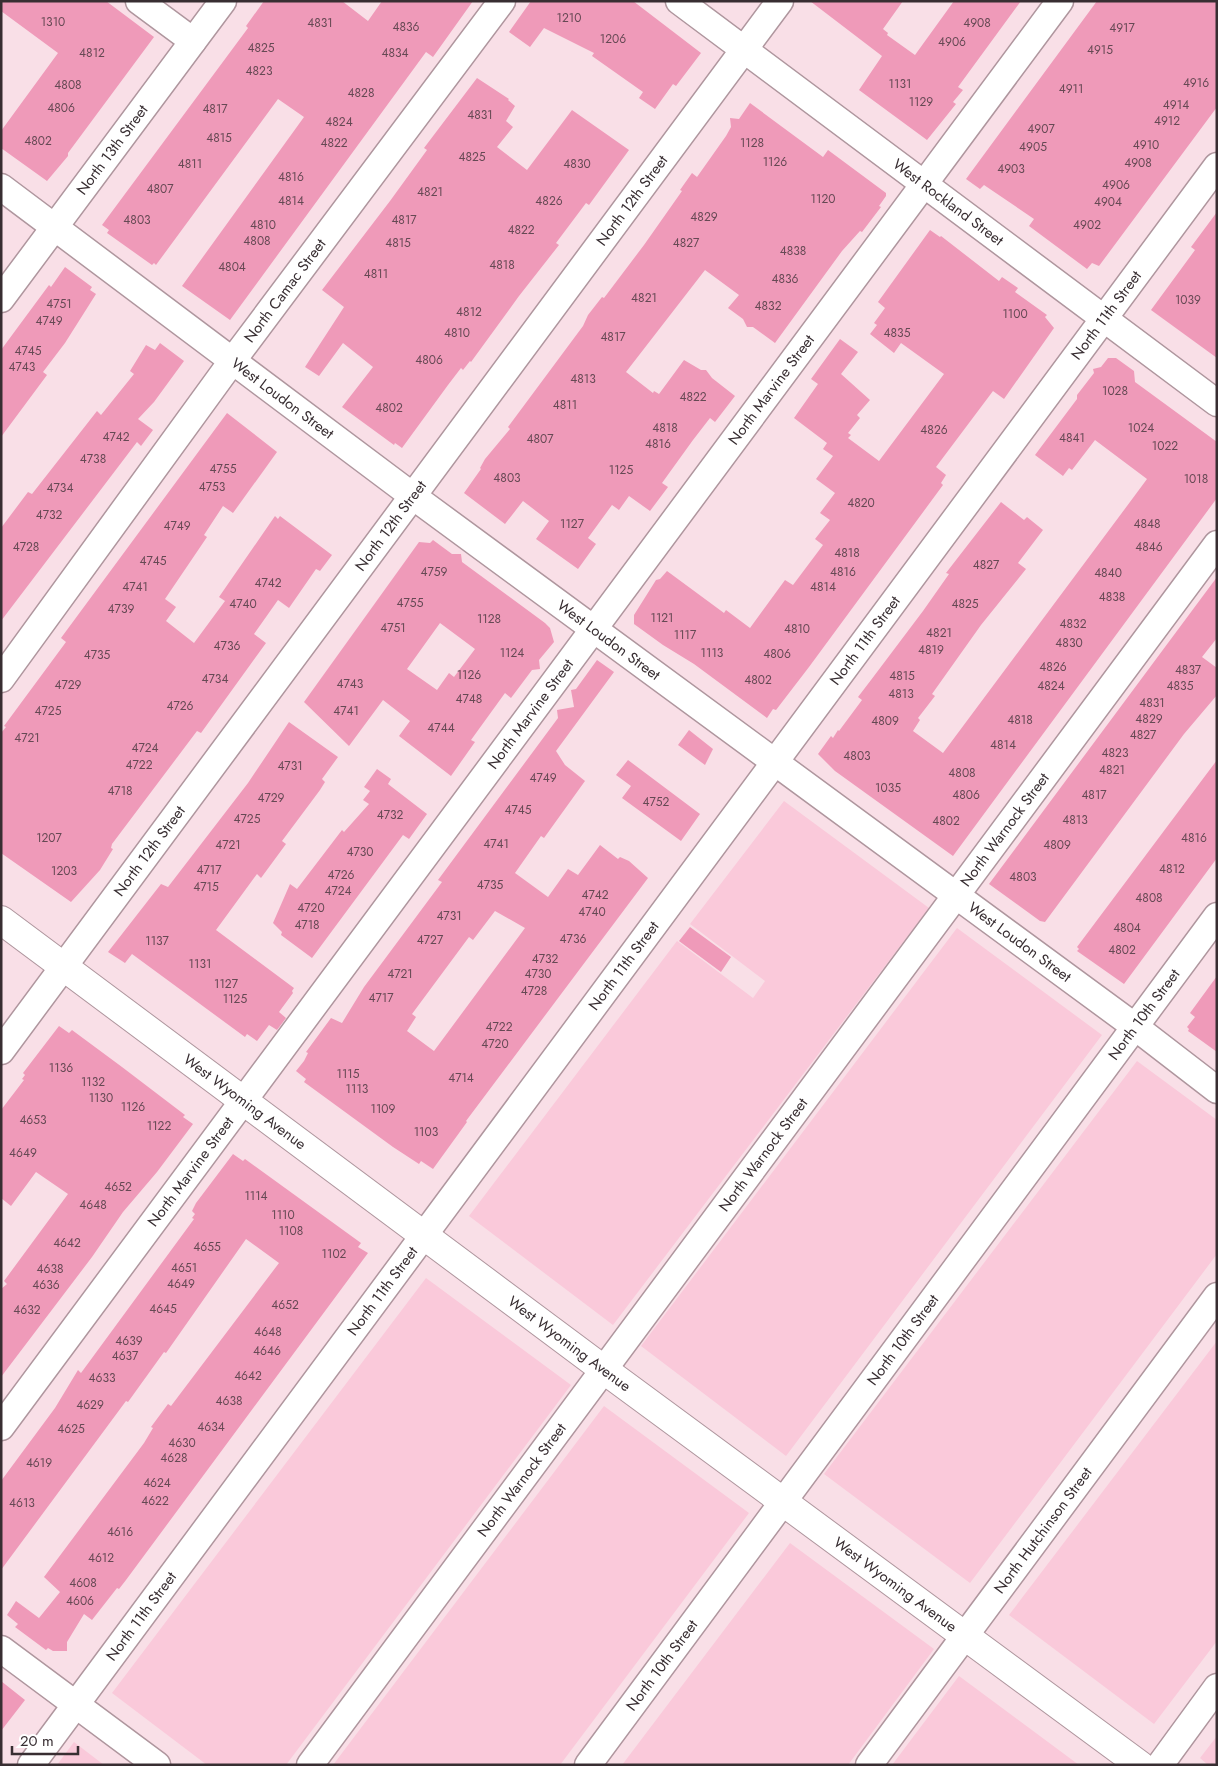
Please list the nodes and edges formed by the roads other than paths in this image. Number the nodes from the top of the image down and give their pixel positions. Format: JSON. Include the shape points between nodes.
{"nodes":[{"id":1,"x":139,"y":1,"type":"edge"},
{"id":2,"x":223,"y":1,"type":"edge"},
{"id":3,"x":502,"y":1,"type":"edge"},
{"id":4,"x":679,"y":1,"type":"edge"},
{"id":5,"x":780,"y":1,"type":"edge"},
{"id":6,"x":1060,"y":1,"type":"edge"},
{"id":7,"x":193,"y":41,"type":"junction"},
{"id":8,"x":744,"y":49,"type":"junction"},
{"id":9,"x":1217,"y":166,"type":"edge"},
{"id":10,"x":922,"y":184,"type":"junction"},
{"id":11,"x":1,"y":187,"type":"edge"},
{"id":12,"x":56,"y":227,"type":"junction"},
{"id":13,"x":1,"y":298,"type":"edge"},
{"id":14,"x":1103,"y":320,"type":"junction"},
{"id":15,"x":233,"y":360,"type":"junction"},
{"id":16,"x":1217,"y":403,"type":"edge"},
{"id":17,"x":414,"y":497,"type":"junction"},
{"id":18,"x":1217,"y":544,"type":"edge"},
{"id":19,"x":593,"y":628,"type":"junction"},
{"id":20,"x":1,"y":679,"type":"edge"},
{"id":21,"x":775,"y":763,"type":"junction"},
{"id":22,"x":954,"y":896,"type":"junction"},
{"id":23,"x":1217,"y":916,"type":"edge"},
{"id":24,"x":1,"y":920,"type":"edge"},
{"id":25,"x":64,"y":967,"type":"junction"},
{"id":26,"x":1134,"y":1026,"type":"junction"},
{"id":27,"x":1,"y":1051,"type":"edge"},
{"id":28,"x":1217,"y":1090,"type":"edge"},
{"id":29,"x":244,"y":1102,"type":"junction"},
{"id":30,"x":423,"y":1236,"type":"junction"},
{"id":31,"x":1217,"y":1296,"type":"edge"},
{"id":32,"x":602,"y":1369,"type":"junction"},
{"id":33,"x":1,"y":1427,"type":"edge"},
{"id":34,"x":784,"y":1501,"type":"junction"},
{"id":35,"x":964,"y":1634,"type":"junction"},
{"id":36,"x":1,"y":1649,"type":"edge"},
{"id":37,"x":1217,"y":1687,"type":"edge"},
{"id":38,"x":76,"y":1704,"type":"junction"},
{"id":39,"x":32,"y":1765,"type":"edge"},
{"id":40,"x":157,"y":1765,"type":"edge"},
{"id":41,"x":310,"y":1765,"type":"edge"},
{"id":42,"x":588,"y":1765,"type":"edge"},
{"id":43,"x":869,"y":1765,"type":"edge"},
{"id":44,"x":1140,"y":1765,"type":"edge"},
{"id":45,"x":1160,"y":1765,"type":"edge"}],
"edges":[{"from":1,"to":7,"type":"street"},
{"from":2,"to":7,"type":"street","name":"North 13th Street"},
{"from":3,"to":15,"type":"street","name":"North Camac Street"},
{"from":4,"to":8,"type":"street","name":"West Rockland Street"},
{"from":5,"to":8,"type":"street","name":"North 12th Street"},
{"from":6,"to":10,"type":"street","name":"North Marvine Street"},
{"from":7,"to":12,"type":"street","name":"North 13th Street"},
{"from":8,"to":10,"type":"street","name":"West Rockland Street"},
{"from":8,"to":17,"type":"street","name":"North 12th Street"},
{"from":9,"to":14,"type":"street","name":"North 11th Street"},
{"from":10,"to":14,"type":"street","name":"West Rockland Street"},
{"from":10,"to":19,"type":"street","name":"North Marvine Street"},
{"from":11,"to":12,"type":"street","name":"West Loudon Street"},
{"from":12,"to":13,"type":"street","name":"North 13th Street"},
{"from":12,"to":15,"type":"street","name":"West Loudon Street"},
{"from":14,"to":16,"type":"street","name":"West Rockland Street"},
{"from":14,"to":21,"type":"street","name":"North 11th Street"},
{"from":15,"to":17,"type":"street","name":"West Loudon Street"},
{"from":15,"to":20,"type":"street","name":"North Camac Street"},
{"from":17,"to":19,"type":"street","name":"West Loudon Street"},
{"from":17,"to":25,"type":"street","name":"North 12th Street"},
{"from":18,"to":22,"type":"street","name":"North Warnock Street"},
{"from":19,"to":21,"type":"street","name":"West Loudon Street"},
{"from":19,"to":29,"type":"street","name":"North Marvine Street"},
{"from":21,"to":22,"type":"street","name":"West Loudon Street"},
{"from":21,"to":30,"type":"street","name":"North 11th Street"},
{"from":22,"to":26,"type":"street","name":"West Loudon Street"},
{"from":22,"to":32,"type":"street","name":"North Warnock Street"},
{"from":23,"to":26,"type":"street","name":"North 10th Street"},
{"from":24,"to":25,"type":"street","name":"West Wyoming Avenue"},
{"from":25,"to":27,"type":"street","name":"North 12th Street"},
{"from":25,"to":29,"type":"street","name":"West Wyoming Avenue"},
{"from":26,"to":28,"type":"street","name":"West Loudon Street"},
{"from":26,"to":34,"type":"street","name":"North 10th Street"},
{"from":29,"to":30,"type":"street","name":"West Wyoming Avenue"},
{"from":29,"to":33,"type":"street","name":"North Marvine Street"},
{"from":30,"to":32,"type":"street","name":"West Wyoming Avenue"},
{"from":30,"to":38,"type":"street","name":"North 11th Street"},
{"from":31,"to":35,"type":"street","name":"North Hutchinson Street"},
{"from":32,"to":34,"type":"street","name":"West Wyoming Avenue"},
{"from":32,"to":41,"type":"street","name":"North Warnock Street"},
{"from":34,"to":35,"type":"street","name":"West Wyoming Avenue"},
{"from":34,"to":42,"type":"street","name":"North 10th Street"},
{"from":35,"to":43,"type":"street","name":"North Hutchinson Street"},
{"from":35,"to":44,"type":"street","name":"West Wyoming Avenue"},
{"from":36,"to":38,"type":"street"},
{"from":37,"to":45,"type":"street"},
{"from":38,"to":39,"type":"street","name":"North 11th Street"},
{"from":38,"to":40,"type":"street"}]}
